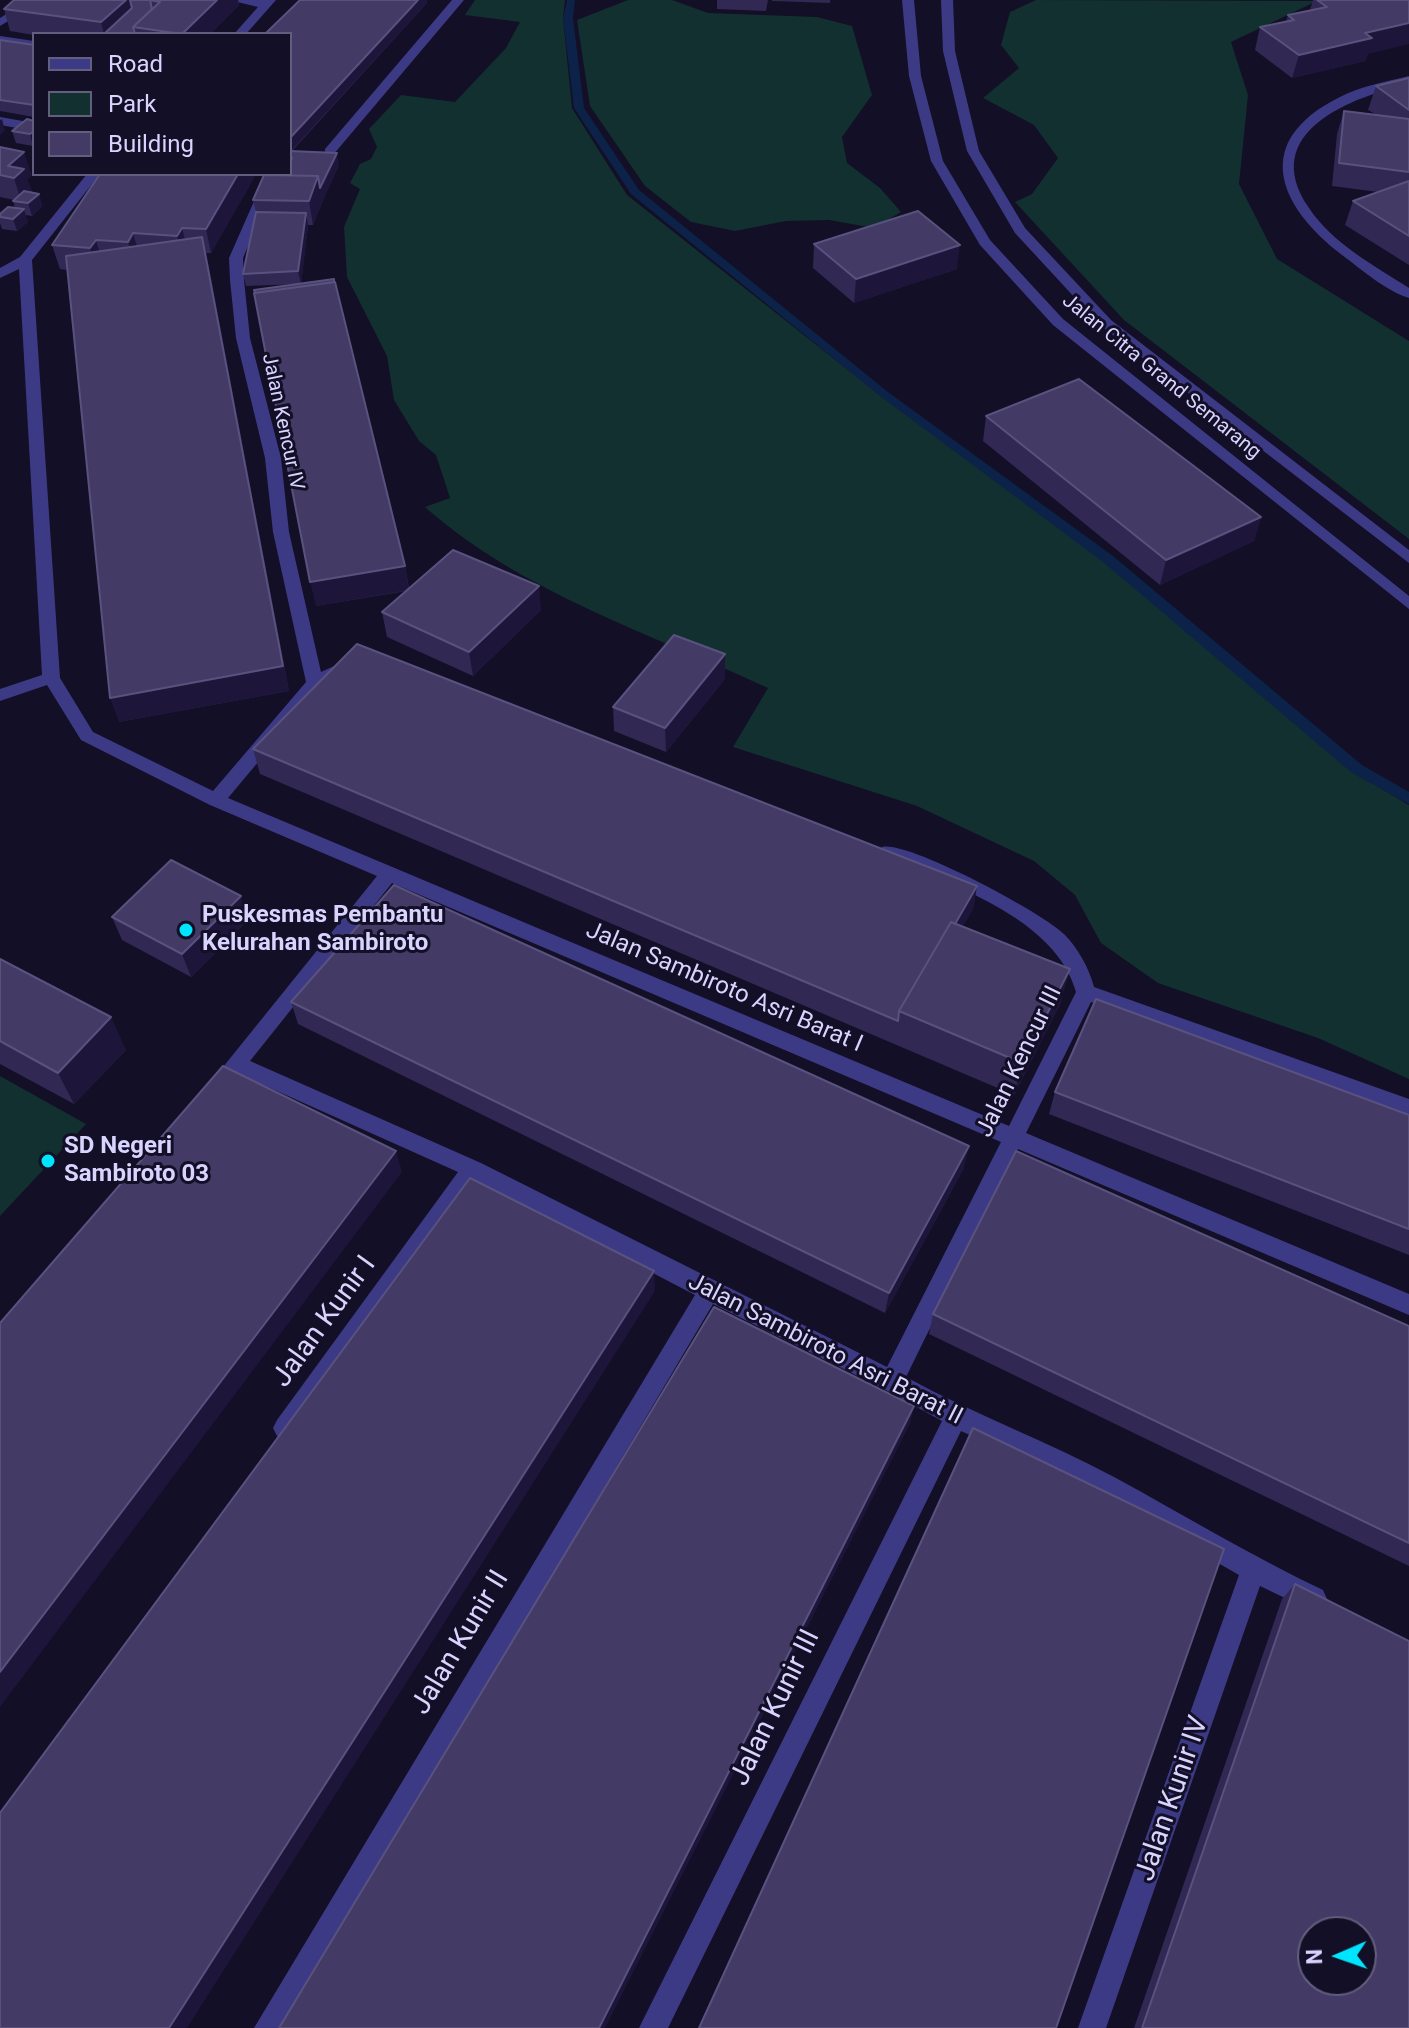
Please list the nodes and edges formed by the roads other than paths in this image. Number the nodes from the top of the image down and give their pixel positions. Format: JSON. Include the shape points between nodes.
{"nodes":[{"id":1,"x":37,"y":0,"type":"edge"},
{"id":2,"x":235,"y":0,"type":"edge"},
{"id":3,"x":458,"y":0,"type":"edge"},
{"id":4,"x":908,"y":0,"type":"edge"},
{"id":5,"x":947,"y":0,"type":"edge"},
{"id":6,"x":268,"y":2,"type":"edge"},
{"id":7,"x":0,"y":23,"type":"edge"},
{"id":8,"x":242,"y":32,"type":"edge"},
{"id":9,"x":0,"y":39,"type":"edge"},
{"id":10,"x":32,"y":44,"type":"edge"},
{"id":11,"x":1409,"y":80,"type":"edge"},
{"id":12,"x":0,"y":121,"type":"edge"},
{"id":13,"x":32,"y":127,"type":"edge"},
{"id":14,"x":329,"y":152,"type":"edge"},
{"id":15,"x":92,"y":176,"type":"edge"},
{"id":16,"x":271,"y":176,"type":"edge"},
{"id":17,"x":25,"y":260,"type":"junction"},
{"id":18,"x":0,"y":274,"type":"edge"},
{"id":19,"x":1409,"y":294,"type":"edge"},
{"id":20,"x":1409,"y":558,"type":"edge"},
{"id":21,"x":1409,"y":604,"type":"edge"},
{"id":22,"x":366,"y":660,"type":"edge"},
{"id":23,"x":51,"y":678,"type":"junction"},
{"id":24,"x":315,"y":683,"type":"junction"},
{"id":25,"x":0,"y":695,"type":"edge"},
{"id":26,"x":216,"y":800,"type":"junction"},
{"id":27,"x":870,"y":845,"type":"edge"},
{"id":28,"x":387,"y":876,"type":"junction"},
{"id":29,"x":1086,"y":992,"type":"junction"},
{"id":30,"x":236,"y":1064,"type":"junction"},
{"id":31,"x":216,"y":1087,"type":"edge"},
{"id":32,"x":1409,"y":1108,"type":"edge"},
{"id":33,"x":1012,"y":1136,"type":"junction"},
{"id":34,"x":473,"y":1169,"type":"junction"},
{"id":35,"x":709,"y":1291,"type":"junction"},
{"id":36,"x":1409,"y":1305,"type":"edge"},
{"id":37,"x":892,"y":1381,"type":"junction"},
{"id":38,"x":956,"y":1417,"type":"junction"},
{"id":39,"x":269,"y":1451,"type":"edge"},
{"id":40,"x":1253,"y":1570,"type":"junction"},
{"id":41,"x":1338,"y":1611,"type":"edge"},
{"id":42,"x":268,"y":2028,"type":"edge"},
{"id":43,"x":653,"y":2028,"type":"edge"},
{"id":44,"x":1092,"y":2028,"type":"edge"}],
"edges":[{"from":1,"to":7,"type":"street"},
{"from":2,"to":6,"type":"street"},
{"from":3,"to":14,"type":"street"},
{"from":4,"to":21,"type":"street","name":"Jalan Citra Grand Semarang","via":[[915,76],[937,161],[985,242],[1058,322]]},
{"from":5,"to":20,"type":"street","name":"Jalan Citra Grand Semarang","via":[[949,51],[973,151],[1020,230],[1106,323]]},
{"from":6,"to":8,"type":"street"},
{"from":9,"to":10,"type":"street"},
{"from":11,"to":19,"type":"street","via":[[1360,92],[1314,118],[1297,134],[1287,165],[1290,188],[1304,211]]},
{"from":12,"to":13,"type":"street"},
{"from":15,"to":17,"type":"street"},
{"from":16,"to":24,"type":"street","name":"Jalan Kencur IV","via":[[236,258],[237,280],[243,338],[273,458],[281,532]]},
{"from":17,"to":18,"type":"street"},
{"from":17,"to":23,"type":"street"},
{"from":22,"to":24,"type":"street"},
{"from":23,"to":25,"type":"street"},
{"from":23,"to":26,"type":"street","name":"Jalan Sambiroto Asri Barat I","via":[[87,736]]},
{"from":24,"to":26,"type":"street"},
{"from":26,"to":28,"type":"street","name":"Jalan Sambiroto Asri Barat I"},
{"from":27,"to":29,"type":"street","name":"Jalan Kencur III","via":[[929,867],[1043,927],[1080,969]]},
{"from":28,"to":30,"type":"street"},
{"from":28,"to":33,"type":"street","name":"Jalan Sambiroto Asri Barat I"},
{"from":29,"to":32,"type":"street"},
{"from":29,"to":33,"type":"street","name":"Jalan Kencur III"},
{"from":30,"to":31,"type":"street"},
{"from":30,"to":34,"type":"street","name":"Jalan Sambiroto Asri Barat II"},
{"from":33,"to":36,"type":"street","name":"Jalan Sambiroto Asri Barat I"},
{"from":33,"to":37,"type":"street","name":"Jalan Kencur III"},
{"from":34,"to":35,"type":"street","name":"Jalan Sambiroto Asri Barat II"},
{"from":34,"to":39,"type":"street","name":"Jalan Kunir I"},
{"from":35,"to":37,"type":"street","name":"Jalan Sambiroto Asri Barat II"},
{"from":35,"to":42,"type":"street","name":"Jalan Kunir II"},
{"from":37,"to":38,"type":"street","name":"Jalan Sambiroto Asri Barat II"},
{"from":38,"to":40,"type":"street","name":"Jalan Sambiroto Asri Barat II","via":[[1103,1484]]},
{"from":38,"to":43,"type":"street","name":"Jalan Kunir III"},
{"from":40,"to":41,"type":"street","name":"Jalan Sambiroto Asri Barat II"},
{"from":40,"to":44,"type":"street","name":"Jalan Kunir IV"}]}
